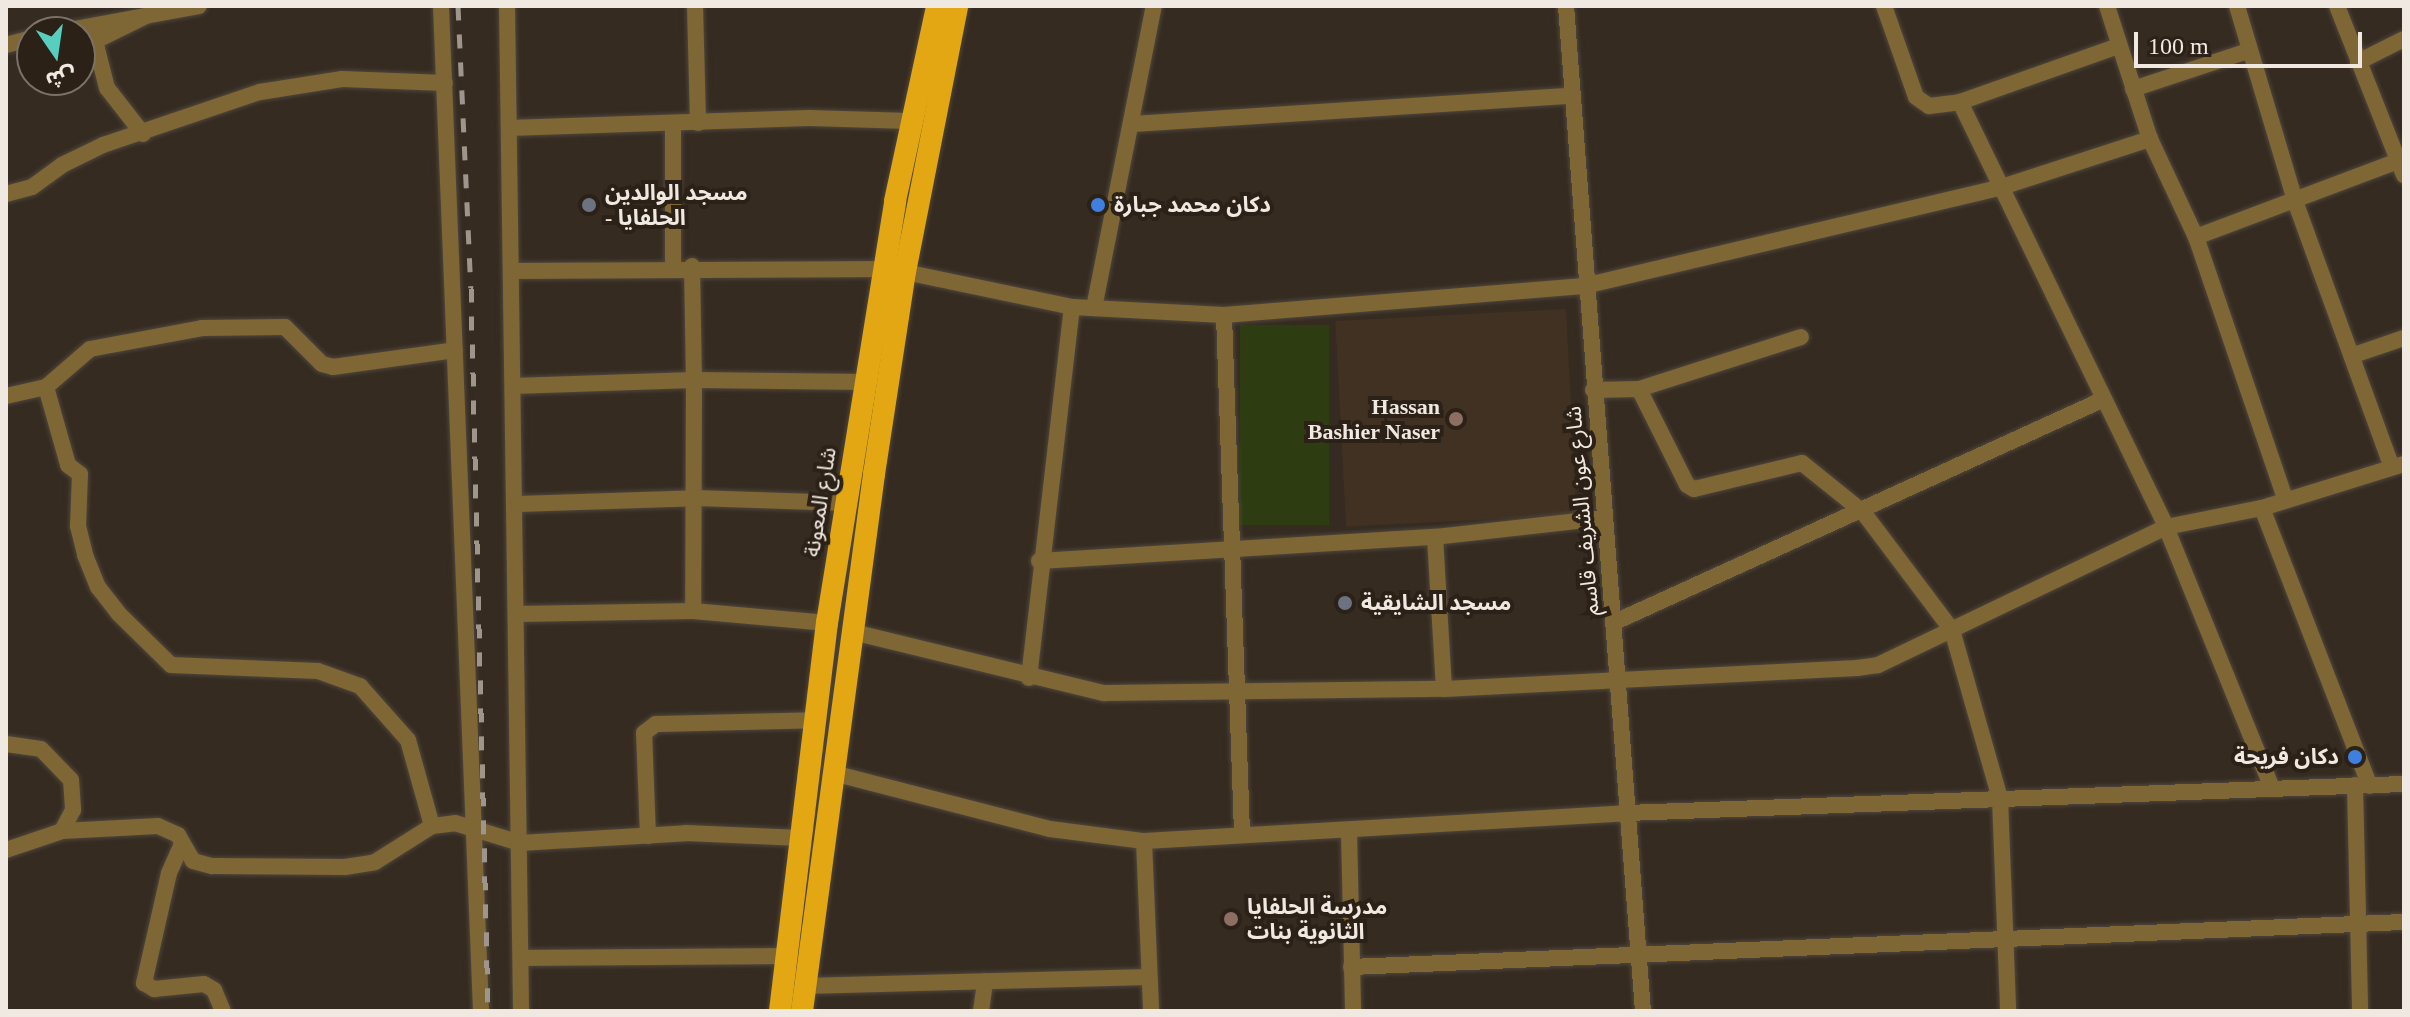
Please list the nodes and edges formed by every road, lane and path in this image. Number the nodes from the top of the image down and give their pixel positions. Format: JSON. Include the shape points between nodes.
{"nodes":[{"id":1,"x":199,"y":6,"type":"edge"},
{"id":2,"x":441,"y":6,"type":"edge"},
{"id":3,"x":507,"y":6,"type":"edge"},
{"id":4,"x":695,"y":6,"type":"edge"},
{"id":5,"x":937,"y":6,"type":"edge"},
{"id":6,"x":957,"y":6,"type":"edge"},
{"id":7,"x":1154,"y":6,"type":"edge"},
{"id":8,"x":1566,"y":6,"type":"edge"},
{"id":9,"x":1884,"y":6,"type":"edge"},
{"id":10,"x":2107,"y":6,"type":"edge"},
{"id":11,"x":2237,"y":6,"type":"edge"},
{"id":12,"x":2337,"y":6,"type":"edge"},
{"id":13,"x":156,"y":11,"type":"junction"},
{"id":14,"x":96,"y":24,"type":"edge"},
{"id":15,"x":2404,"y":39,"type":"edge"},
{"id":16,"x":2118,"y":46,"type":"junction"},
{"id":17,"x":2248,"y":51,"type":"junction"},
{"id":18,"x":2358,"y":62,"type":"junction"},
{"id":19,"x":445,"y":83,"type":"junction"},
{"id":20,"x":2133,"y":89,"type":"junction"},
{"id":21,"x":1570,"y":96,"type":"junction"},
{"id":22,"x":1960,"y":102,"type":"junction"},
{"id":23,"x":910,"y":121,"type":"junction"},
{"id":24,"x":698,"y":123,"type":"junction"},
{"id":25,"x":1133,"y":124,"type":"junction"},
{"id":26,"x":673,"y":125,"type":"junction"},
{"id":27,"x":509,"y":128,"type":"junction"},
{"id":28,"x":143,"y":134,"type":"junction"},
{"id":29,"x":2150,"y":139,"type":"junction"},
{"id":30,"x":2402,"y":165,"type":"edge"},
{"id":31,"x":1999,"y":188,"type":"junction"},
{"id":32,"x":6,"y":194,"type":"edge"},
{"id":33,"x":2295,"y":201,"type":"junction"},
{"id":34,"x":2196,"y":237,"type":"junction"},
{"id":35,"x":673,"y":266,"type":"junction"},
{"id":36,"x":692,"y":266,"type":"junction"},
{"id":37,"x":895,"y":270,"type":"junction"},
{"id":38,"x":513,"y":271,"type":"junction"},
{"id":39,"x":1584,"y":286,"type":"junction"},
{"id":40,"x":1072,"y":307,"type":"junction"},
{"id":41,"x":1094,"y":308,"type":"junction"},
{"id":42,"x":1224,"y":315,"type":"junction"},
{"id":43,"x":1801,"y":337,"type":"dead end"},
{"id":44,"x":2404,"y":338,"type":"edge"},
{"id":45,"x":455,"y":350,"type":"junction"},
{"id":46,"x":2354,"y":355,"type":"junction"},
{"id":47,"x":694,"y":380,"type":"junction"},
{"id":48,"x":865,"y":382,"type":"junction"},
{"id":49,"x":513,"y":386,"type":"junction"},
{"id":50,"x":46,"y":387,"type":"junction"},
{"id":51,"x":1639,"y":389,"type":"junction"},
{"id":52,"x":1593,"y":390,"type":"junction"},
{"id":53,"x":6,"y":396,"type":"edge"},
{"id":54,"x":2104,"y":399,"type":"junction"},
{"id":55,"x":2398,"y":466,"type":"edge"},
{"id":56,"x":695,"y":498,"type":"junction"},
{"id":57,"x":2285,"y":499,"type":"junction"},
{"id":58,"x":846,"y":503,"type":"junction"},
{"id":59,"x":518,"y":504,"type":"junction"},
{"id":60,"x":2262,"y":508,"type":"junction"},
{"id":61,"x":1863,"y":512,"type":"junction"},
{"id":62,"x":1604,"y":518,"type":"junction"},
{"id":63,"x":2166,"y":527,"type":"junction"},
{"id":64,"x":1435,"y":537,"type":"junction"},
{"id":65,"x":1233,"y":550,"type":"junction"},
{"id":66,"x":1039,"y":561,"type":"junction"},
{"id":67,"x":693,"y":611,"type":"junction"},
{"id":68,"x":517,"y":614,"type":"junction"},
{"id":69,"x":1615,"y":622,"type":"junction"},
{"id":70,"x":827,"y":623,"type":"junction"},
{"id":71,"x":1952,"y":630,"type":"junction"},
{"id":72,"x":853,"y":632,"type":"junction"},
{"id":73,"x":1029,"y":678,"type":"junction"},
{"id":74,"x":1620,"y":679,"type":"junction"},
{"id":75,"x":1444,"y":689,"type":"junction"},
{"id":76,"x":1239,"y":693,"type":"junction"},
{"id":77,"x":816,"y":720,"type":"junction"},
{"id":78,"x":6,"y":744,"type":"edge"},
{"id":79,"x":833,"y":773,"type":"junction"},
{"id":80,"x":2404,"y":784,"type":"edge"},
{"id":81,"x":2362,"y":786,"type":"junction"},
{"id":82,"x":2272,"y":788,"type":"junction"},
{"id":83,"x":2000,"y":798,"type":"junction"},
{"id":84,"x":1627,"y":813,"type":"junction"},
{"id":85,"x":432,"y":826,"type":"junction"},
{"id":86,"x":475,"y":829,"type":"junction"},
{"id":87,"x":62,"y":831,"type":"junction"},
{"id":88,"x":1349,"y":831,"type":"junction"},
{"id":89,"x":1242,"y":834,"type":"junction"},
{"id":90,"x":648,"y":836,"type":"junction"},
{"id":91,"x":801,"y":838,"type":"junction"},
{"id":92,"x":1144,"y":841,"type":"junction"},
{"id":93,"x":520,"y":843,"type":"junction"},
{"id":94,"x":181,"y":846,"type":"junction"},
{"id":95,"x":6,"y":850,"type":"edge"},
{"id":96,"x":2404,"y":922,"type":"edge"},
{"id":97,"x":2356,"y":924,"type":"junction"},
{"id":98,"x":2006,"y":939,"type":"junction"},
{"id":99,"x":1642,"y":951,"type":"junction"},
{"id":100,"x":787,"y":956,"type":"junction"},
{"id":101,"x":521,"y":958,"type":"junction"},
{"id":102,"x":1351,"y":967,"type":"junction"},
{"id":103,"x":1149,"y":977,"type":"junction"},
{"id":104,"x":985,"y":981,"type":"junction"},
{"id":105,"x":804,"y":986,"type":"junction"},
{"id":106,"x":223,"y":1011,"type":"edge"},
{"id":107,"x":481,"y":1011,"type":"edge"},
{"id":108,"x":521,"y":1011,"type":"edge"},
{"id":109,"x":780,"y":1011,"type":"edge"},
{"id":110,"x":802,"y":1011,"type":"edge"},
{"id":111,"x":981,"y":1011,"type":"edge"},
{"id":112,"x":1151,"y":1011,"type":"edge"},
{"id":113,"x":1353,"y":1011,"type":"edge"},
{"id":114,"x":1643,"y":1011,"type":"edge"},
{"id":115,"x":2008,"y":1011,"type":"edge"},
{"id":116,"x":2360,"y":1011,"type":"edge"}],
"edges":[{"from":1,"to":13,"type":"street"},
{"from":2,"to":19,"type":"street"},
{"from":3,"to":27,"type":"street"},
{"from":4,"to":24,"type":"street"},
{"from":5,"to":23,"type":"highway","name":"شارع المعونة"},
{"from":6,"to":37,"type":"highway","name":"شارع المعونة"},
{"from":7,"to":25,"type":"street"},
{"from":8,"to":21,"type":"street","name":"شارع عون الشريف قاسم"},
{"from":9,"to":22,"type":"street","via":[[1920,104]]},
{"from":10,"to":16,"type":"street"},
{"from":11,"to":17,"type":"street"},
{"from":12,"to":18,"type":"street"},
{"from":13,"to":14,"type":"street"},
{"from":13,"to":28,"type":"street","via":[[95,41],[107,88]]},
{"from":15,"to":18,"type":"street"},
{"from":16,"to":20,"type":"street"},
{"from":16,"to":22,"type":"street"},
{"from":17,"to":20,"type":"street"},
{"from":17,"to":33,"type":"street"},
{"from":18,"to":30,"type":"street"},
{"from":19,"to":28,"type":"street","via":[[342,79],[287,87]]},
{"from":19,"to":45,"type":"street"},
{"from":20,"to":29,"type":"street"},
{"from":21,"to":25,"type":"street"},
{"from":21,"to":39,"type":"street","name":"شارع عون الشريف قاسم"},
{"from":22,"to":31,"type":"street"},
{"from":23,"to":24,"type":"street"},
{"from":23,"to":37,"type":"highway","name":"شارع المعونة"},
{"from":24,"to":26,"type":"street"},
{"from":25,"to":41,"type":"street"},
{"from":26,"to":27,"type":"street"},
{"from":26,"to":35,"type":"street"},
{"from":27,"to":38,"type":"street"},
{"from":28,"to":32,"type":"street","via":[[103,145],[32,187]]},
{"from":29,"to":31,"type":"street"},
{"from":29,"to":34,"type":"street"},
{"from":30,"to":33,"type":"street"},
{"from":31,"to":39,"type":"street"},
{"from":31,"to":54,"type":"street"},
{"from":33,"to":34,"type":"street"},
{"from":33,"to":46,"type":"street"},
{"from":34,"to":57,"type":"street"},
{"from":35,"to":36,"type":"street"},
{"from":35,"to":38,"type":"street"},
{"from":36,"to":37,"type":"street"},
{"from":36,"to":47,"type":"street"},
{"from":37,"to":40,"type":"street"},
{"from":37,"to":48,"type":"highway","name":"شارع المعونة"},
{"from":37,"to":72,"type":"highway","name":"شارع المعونة"},
{"from":38,"to":49,"type":"street"},
{"from":39,"to":42,"type":"street"},
{"from":39,"to":52,"type":"street","name":"شارع عون الشريف قاسم"},
{"from":40,"to":41,"type":"street"},
{"from":40,"to":66,"type":"street"},
{"from":41,"to":42,"type":"street"},
{"from":42,"to":65,"type":"street"},
{"from":43,"to":51,"type":"street"},
{"from":44,"to":46,"type":"street"},
{"from":45,"to":50,"type":"street","via":[[333,367],[322,364],[285,327],[224,326],[90,349]]},
{"from":45,"to":86,"type":"street"},
{"from":46,"to":55,"type":"street"},
{"from":47,"to":48,"type":"street"},
{"from":47,"to":49,"type":"street"},
{"from":47,"to":56,"type":"street"},
{"from":48,"to":58,"type":"highway","name":"شارع المعونة"},
{"from":49,"to":59,"type":"street"},
{"from":50,"to":53,"type":"street"},
{"from":50,"to":85,"type":"street","via":[[68,465],[80,474],[78,526],[85,555],[98,587],[118,613],[171,665],[318,671],[360,686],[408,740]]},
{"from":51,"to":52,"type":"street"},
{"from":51,"to":61,"type":"street","via":[[1694,489],[1802,463]]},
{"from":52,"to":62,"type":"street","name":"شارع عون الشريف قاسم"},
{"from":54,"to":61,"type":"street"},
{"from":54,"to":63,"type":"street"},
{"from":55,"to":57,"type":"street"},
{"from":56,"to":58,"type":"street"},
{"from":56,"to":59,"type":"street"},
{"from":56,"to":67,"type":"street"},
{"from":57,"to":60,"type":"street"},
{"from":58,"to":70,"type":"highway","name":"شارع المعونة"},
{"from":59,"to":68,"type":"street"},
{"from":60,"to":63,"type":"street"},
{"from":60,"to":81,"type":"street"},
{"from":61,"to":69,"type":"street"},
{"from":61,"to":71,"type":"street"},
{"from":62,"to":64,"type":"street"},
{"from":62,"to":69,"type":"street","name":"شارع عون الشريف قاسم"},
{"from":63,"to":71,"type":"street"},
{"from":63,"to":82,"type":"street"},
{"from":64,"to":65,"type":"street"},
{"from":64,"to":75,"type":"street"},
{"from":65,"to":66,"type":"street"},
{"from":65,"to":76,"type":"street"},
{"from":66,"to":73,"type":"street"},
{"from":67,"to":68,"type":"street"},
{"from":67,"to":70,"type":"street"},
{"from":68,"to":93,"type":"street"},
{"from":69,"to":74,"type":"street","name":"شارع عون الشريف قاسم"},
{"from":70,"to":77,"type":"highway","name":"شارع المعونة"},
{"from":71,"to":74,"type":"street","via":[[1878,665]]},
{"from":71,"to":83,"type":"street"},
{"from":72,"to":73,"type":"street"},
{"from":72,"to":79,"type":"highway","name":"شارع المعونة"},
{"from":73,"to":76,"type":"street","via":[[1089,692]]},
{"from":74,"to":75,"type":"street"},
{"from":74,"to":84,"type":"street","name":"شارع عون الشريف قاسم"},
{"from":75,"to":76,"type":"street"},
{"from":76,"to":89,"type":"street"},
{"from":77,"to":90,"type":"street","via":[[656,724],[644,733]]},
{"from":77,"to":91,"type":"highway","name":"شارع المعونة"},
{"from":78,"to":87,"type":"street","via":[[41,749],[71,780],[73,810]]},
{"from":79,"to":92,"type":"street","via":[[1050,829]]},
{"from":79,"to":105,"type":"highway","name":"شارع المعونة"},
{"from":80,"to":81,"type":"street"},
{"from":81,"to":82,"type":"street"},
{"from":81,"to":97,"type":"street"},
{"from":82,"to":83,"type":"street"},
{"from":83,"to":84,"type":"street"},
{"from":83,"to":98,"type":"street"},
{"from":84,"to":88,"type":"street"},
{"from":84,"to":99,"type":"street","name":"شارع عون الشريف قاسم"},
{"from":85,"to":86,"type":"street","via":[[455,823]]},
{"from":85,"to":94,"type":"street","via":[[375,862],[345,867],[212,866],[193,861]]},
{"from":86,"to":93,"type":"street"},
{"from":86,"to":107,"type":"street"},
{"from":87,"to":94,"type":"street","via":[[158,826],[178,835]]},
{"from":87,"to":95,"type":"street"},
{"from":88,"to":89,"type":"street"},
{"from":88,"to":102,"type":"street"},
{"from":89,"to":92,"type":"street"},
{"from":90,"to":91,"type":"street"},
{"from":90,"to":93,"type":"street"},
{"from":91,"to":100,"type":"highway","name":"شارع المعونة"},
{"from":92,"to":103,"type":"street"},
{"from":93,"to":101,"type":"street"},
{"from":94,"to":106,"type":"street","via":[[169,873],[144,983],[154,989],[204,984],[214,990]]},
{"from":96,"to":97,"type":"street"},
{"from":97,"to":98,"type":"street"},
{"from":97,"to":116,"type":"street"},
{"from":98,"to":99,"type":"street"},
{"from":98,"to":115,"type":"street"},
{"from":99,"to":102,"type":"street"},
{"from":99,"to":114,"type":"street","name":"شارع عون الشريف قاسم"},
{"from":100,"to":101,"type":"street"},
{"from":100,"to":109,"type":"highway","name":"شارع المعونة"},
{"from":101,"to":108,"type":"street"},
{"from":102,"to":113,"type":"street"},
{"from":103,"to":104,"type":"street"},
{"from":103,"to":112,"type":"street"},
{"from":104,"to":105,"type":"street"},
{"from":104,"to":111,"type":"street"},
{"from":105,"to":110,"type":"highway","name":"شارع المعونة"}]}
